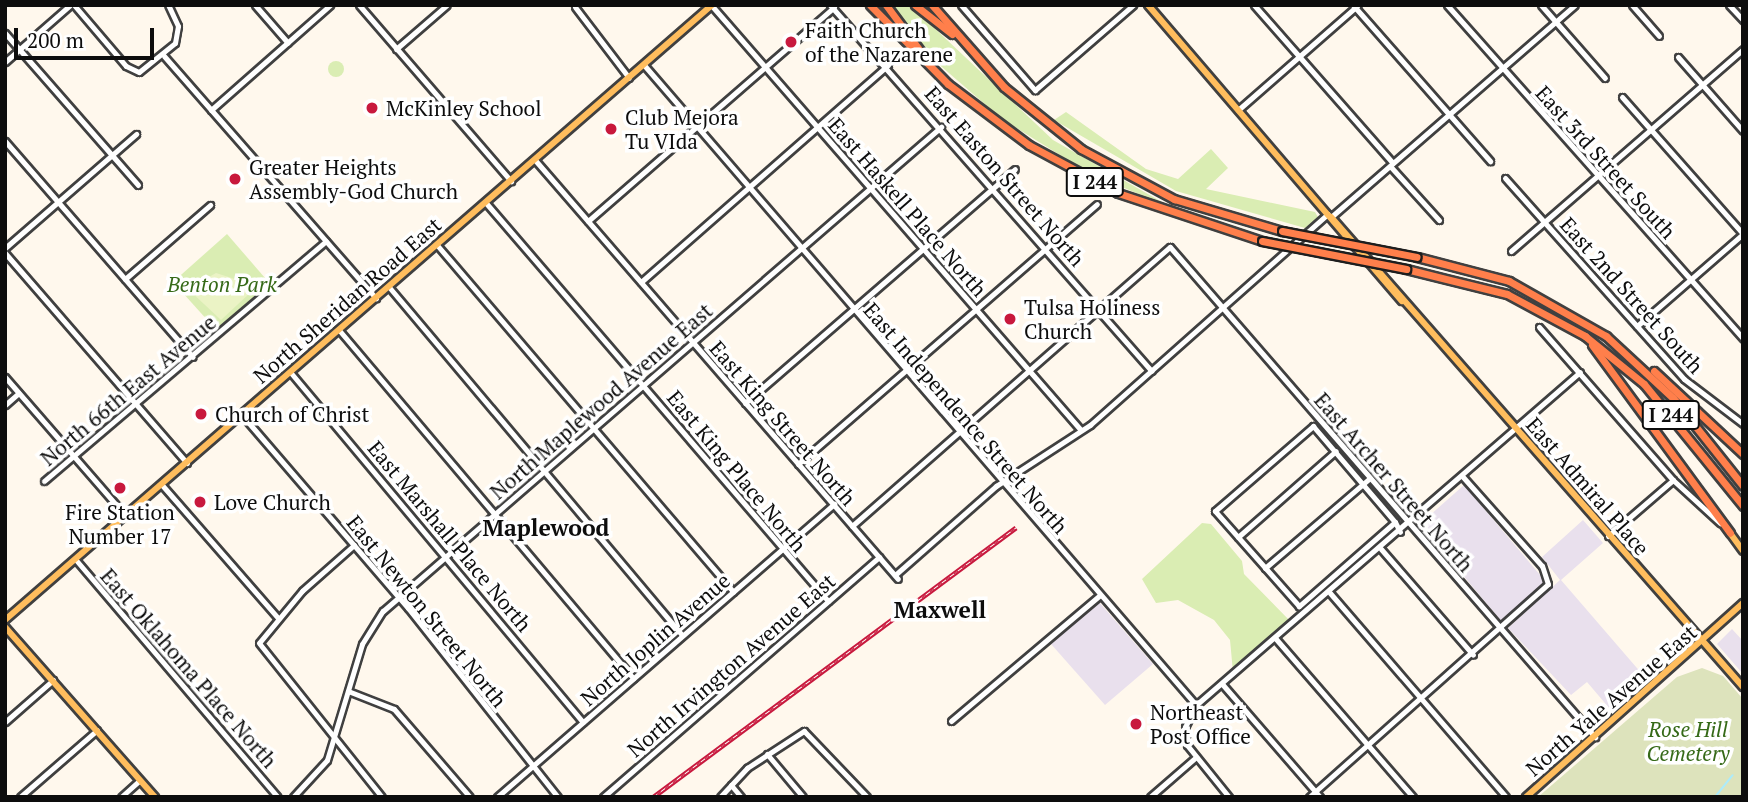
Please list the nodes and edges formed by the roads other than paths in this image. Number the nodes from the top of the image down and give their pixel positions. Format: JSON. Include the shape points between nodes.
{"nodes":[{"id":1,"x":72,"y":5,"type":"edge"},
{"id":2,"x":168,"y":5,"type":"edge"},
{"id":3,"x":255,"y":5,"type":"edge"},
{"id":4,"x":330,"y":5,"type":"edge"},
{"id":5,"x":359,"y":5,"type":"edge"},
{"id":6,"x":712,"y":5,"type":"edge"},
{"id":7,"x":870,"y":5,"type":"edge"},
{"id":8,"x":887,"y":5,"type":"edge"},
{"id":9,"x":915,"y":5,"type":"edge"},
{"id":10,"x":932,"y":5,"type":"edge"},
{"id":11,"x":961,"y":5,"type":"edge"},
{"id":12,"x":1133,"y":5,"type":"edge"},
{"id":13,"x":1147,"y":5,"type":"edge"},
{"id":14,"x":1254,"y":5,"type":"edge"},
{"id":15,"x":1447,"y":5,"type":"edge"},
{"id":16,"x":1541,"y":5,"type":"edge"},
{"id":17,"x":1575,"y":5,"type":"edge"},
{"id":18,"x":1632,"y":5,"type":"edge"},
{"id":19,"x":1729,"y":5,"type":"edge"},
{"id":20,"x":443,"y":6,"type":"edge"},
{"id":21,"x":832,"y":6,"type":"edge"},
{"id":22,"x":1355,"y":6,"type":"edge"},
{"id":23,"x":575,"y":7,"type":"dead end"},
{"id":24,"x":1743,"y":20,"type":"edge"},
{"id":25,"x":1555,"y":22,"type":"junction"},
{"id":26,"x":5,"y":33,"type":"edge"},
{"id":27,"x":1660,"y":36,"type":"dead end"},
{"id":28,"x":288,"y":43,"type":"junction"},
{"id":29,"x":964,"y":43,"type":"junction"},
{"id":30,"x":396,"y":49,"type":"junction"},
{"id":31,"x":1743,"y":49,"type":"edge"},
{"id":32,"x":20,"y":50,"type":"junction"},
{"id":33,"x":164,"y":55,"type":"junction"},
{"id":34,"x":1299,"y":56,"type":"junction"},
{"id":35,"x":1678,"y":57,"type":"dead end"},
{"id":36,"x":5,"y":62,"type":"edge"},
{"id":37,"x":644,"y":65,"type":"junction"},
{"id":38,"x":888,"y":65,"type":"junction"},
{"id":39,"x":764,"y":66,"type":"junction"},
{"id":40,"x":1502,"y":68,"type":"junction"},
{"id":41,"x":629,"y":78,"type":"junction"},
{"id":42,"x":1605,"y":78,"type":"dead end"},
{"id":43,"x":948,"y":84,"type":"junction"},
{"id":44,"x":1702,"y":85,"type":"junction"},
{"id":45,"x":1622,"y":97,"type":"dead end"},
{"id":46,"x":211,"y":110,"type":"junction"},
{"id":47,"x":1238,"y":110,"type":"junction"},
{"id":48,"x":1449,"y":114,"type":"junction"},
{"id":49,"x":817,"y":127,"type":"junction"},
{"id":50,"x":941,"y":127,"type":"junction"},
{"id":51,"x":694,"y":128,"type":"junction"},
{"id":52,"x":1650,"y":129,"type":"junction"},
{"id":53,"x":1743,"y":131,"type":"edge"},
{"id":54,"x":136,"y":134,"type":"dead end"},
{"id":55,"x":5,"y":141,"type":"edge"},
{"id":56,"x":112,"y":156,"type":"junction"},
{"id":57,"x":535,"y":160,"type":"junction"},
{"id":58,"x":1490,"y":161,"type":"dead end"},
{"id":59,"x":1392,"y":164,"type":"junction"},
{"id":60,"x":1015,"y":169,"type":"dead end"},
{"id":61,"x":1597,"y":176,"type":"junction"},
{"id":62,"x":1505,"y":178,"type":"dead end"},
{"id":63,"x":511,"y":181,"type":"junction"},
{"id":64,"x":138,"y":185,"type":"dead end"},
{"id":65,"x":994,"y":188,"type":"junction"},
{"id":66,"x":747,"y":189,"type":"junction"},
{"id":67,"x":870,"y":189,"type":"junction"},
{"id":68,"x":58,"y":202,"type":"junction"},
{"id":69,"x":486,"y":203,"type":"junction"},
{"id":70,"x":1097,"y":204,"type":"dead end"},
{"id":71,"x":210,"y":205,"type":"dead end"},
{"id":72,"x":1329,"y":216,"type":"junction"},
{"id":73,"x":1439,"y":220,"type":"dead end"},
{"id":74,"x":588,"y":221,"type":"junction"},
{"id":75,"x":1544,"y":222,"type":"junction"},
{"id":76,"x":1743,"y":234,"type":"edge"},
{"id":77,"x":326,"y":241,"type":"junction"},
{"id":78,"x":437,"y":245,"type":"junction"},
{"id":79,"x":1047,"y":248,"type":"junction"},
{"id":80,"x":923,"y":249,"type":"junction"},
{"id":81,"x":799,"y":250,"type":"junction"},
{"id":82,"x":5,"y":251,"type":"edge"},
{"id":83,"x":1511,"y":251,"type":"dead end"},
{"id":84,"x":125,"y":279,"type":"junction"},
{"id":85,"x":1690,"y":280,"type":"junction"},
{"id":86,"x":641,"y":282,"type":"junction"},
{"id":87,"x":389,"y":288,"type":"junction"},
{"id":88,"x":376,"y":298,"type":"junction"},
{"id":89,"x":1222,"y":307,"type":"junction"},
{"id":90,"x":1099,"y":309,"type":"junction"},
{"id":91,"x":976,"y":310,"type":"junction"},
{"id":92,"x":851,"y":311,"type":"junction"},
{"id":93,"x":1637,"y":326,"type":"junction"},
{"id":94,"x":1539,"y":327,"type":"dead end"},
{"id":95,"x":340,"y":330,"type":"junction"},
{"id":96,"x":1585,"y":336,"type":"junction"},
{"id":97,"x":1743,"y":338,"type":"edge"},
{"id":98,"x":693,"y":342,"type":"junction"},
{"id":99,"x":1626,"y":351,"type":"junction"},
{"id":100,"x":193,"y":358,"type":"junction"},
{"id":101,"x":1152,"y":370,"type":"junction"},
{"id":102,"x":905,"y":371,"type":"junction"},
{"id":103,"x":1029,"y":371,"type":"junction"},
{"id":104,"x":291,"y":373,"type":"junction"},
{"id":105,"x":1580,"y":373,"type":"junction"},
{"id":106,"x":5,"y":377,"type":"edge"},
{"id":107,"x":643,"y":385,"type":"junction"},
{"id":108,"x":19,"y":393,"type":"junction"},
{"id":109,"x":745,"y":402,"type":"junction"},
{"id":110,"x":136,"y":403,"type":"junction"},
{"id":111,"x":5,"y":405,"type":"edge"},
{"id":112,"x":242,"y":415,"type":"junction"},
{"id":113,"x":1742,"y":422,"type":"edge"},
{"id":114,"x":595,"y":428,"type":"junction"},
{"id":115,"x":1080,"y":429,"type":"junction"},
{"id":116,"x":1516,"y":430,"type":"junction"},
{"id":117,"x":958,"y":433,"type":"junction"},
{"id":118,"x":1342,"y":445,"type":"junction"},
{"id":119,"x":1335,"y":452,"type":"junction"},
{"id":120,"x":1743,"y":454,"type":"edge"},
{"id":121,"x":74,"y":456,"type":"junction"},
{"id":122,"x":187,"y":463,"type":"junction"},
{"id":123,"x":798,"y":464,"type":"junction"},
{"id":124,"x":546,"y":470,"type":"junction"},
{"id":125,"x":1463,"y":477,"type":"junction"},
{"id":126,"x":1370,"y":478,"type":"junction"},
{"id":127,"x":1673,"y":480,"type":"junction"},
{"id":128,"x":44,"y":481,"type":"dead end"},
{"id":129,"x":1001,"y":483,"type":"junction"},
{"id":130,"x":162,"y":485,"type":"junction"},
{"id":131,"x":1363,"y":485,"type":"junction"},
{"id":132,"x":1743,"y":486,"type":"edge"},
{"id":133,"x":834,"y":504,"type":"junction"},
{"id":134,"x":1743,"y":506,"type":"edge"},
{"id":135,"x":497,"y":512,"type":"junction"},
{"id":136,"x":126,"y":516,"type":"junction"},
{"id":137,"x":1395,"y":522,"type":"junction"},
{"id":138,"x":1409,"y":523,"type":"junction"},
{"id":139,"x":852,"y":526,"type":"junction"},
{"id":140,"x":1400,"y":532,"type":"junction"},
{"id":141,"x":1730,"y":533,"type":"junction"},
{"id":142,"x":1608,"y":536,"type":"junction"},
{"id":143,"x":1238,"y":537,"type":"junction"},
{"id":144,"x":354,"y":545,"type":"junction"},
{"id":145,"x":782,"y":548,"type":"junction"},
{"id":146,"x":1381,"y":549,"type":"junction"},
{"id":147,"x":1743,"y":551,"type":"edge"},
{"id":148,"x":449,"y":554,"type":"junction"},
{"id":149,"x":879,"y":557,"type":"junction"},
{"id":150,"x":76,"y":560,"type":"junction"},
{"id":151,"x":1265,"y":568,"type":"junction"},
{"id":152,"x":733,"y":592,"type":"junction"},
{"id":153,"x":1330,"y":593,"type":"junction"},
{"id":154,"x":1099,"y":596,"type":"junction"},
{"id":155,"x":399,"y":597,"type":"junction"},
{"id":156,"x":828,"y":601,"type":"junction"},
{"id":157,"x":1743,"y":603,"type":"edge"},
{"id":158,"x":1743,"y":611,"type":"edge"},
{"id":159,"x":278,"y":618,"type":"junction"},
{"id":160,"x":1731,"y":618,"type":"junction"},
{"id":161,"x":5,"y":620,"type":"edge"},
{"id":162,"x":5,"y":627,"type":"edge"},
{"id":163,"x":1501,"y":629,"type":"junction"},
{"id":164,"x":682,"y":635,"type":"junction"},
{"id":165,"x":1276,"y":639,"type":"junction"},
{"id":166,"x":1703,"y":642,"type":"junction"},
{"id":167,"x":1473,"y":655,"type":"junction"},
{"id":168,"x":633,"y":678,"type":"junction"},
{"id":169,"x":53,"y":680,"type":"junction"},
{"id":170,"x":1223,"y":685,"type":"junction"},
{"id":171,"x":1743,"y":687,"type":"edge"},
{"id":172,"x":348,"y":691,"type":"junction"},
{"id":173,"x":1422,"y":700,"type":"junction"},
{"id":174,"x":1196,"y":705,"type":"junction"},
{"id":175,"x":951,"y":721,"type":"dead end"},
{"id":176,"x":5,"y":722,"type":"edge"},
{"id":177,"x":583,"y":722,"type":"junction"},
{"id":178,"x":97,"y":730,"type":"junction"},
{"id":179,"x":336,"y":736,"type":"junction"},
{"id":180,"x":1595,"y":737,"type":"junction"},
{"id":181,"x":1369,"y":746,"type":"junction"},
{"id":182,"x":767,"y":754,"type":"junction"},
{"id":183,"x":1195,"y":758,"type":"junction"},
{"id":184,"x":531,"y":766,"type":"junction"},
{"id":185,"x":140,"y":780,"type":"junction"},
{"id":186,"x":731,"y":785,"type":"junction"},
{"id":187,"x":1318,"y":794,"type":"edge"},
{"id":188,"x":20,"y":797,"type":"edge"},
{"id":189,"x":121,"y":797,"type":"edge"},
{"id":190,"x":155,"y":797,"type":"edge"},
{"id":191,"x":278,"y":797,"type":"edge"},
{"id":192,"x":293,"y":797,"type":"edge"},
{"id":193,"x":382,"y":797,"type":"edge"},
{"id":194,"x":470,"y":797,"type":"edge"},
{"id":195,"x":496,"y":797,"type":"edge"},
{"id":196,"x":558,"y":797,"type":"edge"},
{"id":197,"x":603,"y":797,"type":"edge"},
{"id":198,"x":720,"y":797,"type":"edge"},
{"id":199,"x":741,"y":797,"type":"edge"},
{"id":200,"x":803,"y":797,"type":"edge"},
{"id":201,"x":867,"y":797,"type":"edge"},
{"id":202,"x":1150,"y":797,"type":"edge"},
{"id":203,"x":1229,"y":797,"type":"edge"},
{"id":204,"x":1309,"y":797,"type":"edge"},
{"id":205,"x":1413,"y":797,"type":"edge"},
{"id":206,"x":1506,"y":797,"type":"edge"},
{"id":207,"x":1526,"y":797,"type":"edge"}],
"edges":[{"from":1,"to":32,"type":"street"},
{"from":1,"to":33,"type":"street","via":[[131,70],[147,70]]},
{"from":2,"to":33,"type":"street","via":[[178,34]]},
{"from":3,"to":28,"type":"street"},
{"from":4,"to":28,"type":"street"},
{"from":5,"to":30,"type":"street"},
{"from":6,"to":37,"type":"main road","name":"North Sheridan Road East"},
{"from":6,"to":39,"type":"street","name":"East Haskell Place North"},
{"from":7,"to":43,"type":"highway","number":"I 244"},
{"from":8,"to":43,"type":"highway"},
{"from":9,"to":29,"type":"highway"},
{"from":10,"to":29,"type":"highway","number":"I 244"},
{"from":11,"to":12,"type":"street","via":[[1035,90]]},
{"from":13,"to":47,"type":"main road"},
{"from":14,"to":34,"type":"street"},
{"from":15,"to":40,"type":"street","name":"East 3rd Street South"},
{"from":16,"to":25,"type":"street"},
{"from":17,"to":25,"type":"street"},
{"from":18,"to":27,"type":"street"},
{"from":19,"to":24,"type":"street"},
{"from":20,"to":30,"type":"street"},
{"from":21,"to":38,"type":"street","name":"East Easton Street North"},
{"from":21,"to":39,"type":"street"},
{"from":22,"to":34,"type":"street"},
{"from":22,"to":48,"type":"street"},
{"from":23,"to":41,"type":"street"},
{"from":25,"to":40,"type":"street"},
{"from":25,"to":42,"type":"street"},
{"from":26,"to":32,"type":"street"},
{"from":28,"to":46,"type":"street"},
{"from":29,"to":99,"type":"highway","number":"I 244","bridge":true,"via":[[1031,111],[1107,165],[1194,206],[1282,232],[1417,257],[1539,295]]},
{"from":30,"to":63,"type":"street"},
{"from":31,"to":44,"type":"street"},
{"from":32,"to":36,"type":"street"},
{"from":32,"to":56,"type":"street"},
{"from":33,"to":46,"type":"street"},
{"from":34,"to":47,"type":"street"},
{"from":34,"to":59,"type":"street"},
{"from":35,"to":44,"type":"street"},
{"from":37,"to":41,"type":"main road","name":"North Sheridan Road East"},
{"from":37,"to":51,"type":"street","name":"East Independence Street North"},
{"from":38,"to":49,"type":"street"},
{"from":38,"to":50,"type":"street","name":"East Easton Street North"},
{"from":39,"to":49,"type":"street","name":"East Haskell Place North"},
{"from":39,"to":51,"type":"street"},
{"from":40,"to":48,"type":"street"},
{"from":40,"to":61,"type":"street","name":"East 3rd Street South"},
{"from":41,"to":57,"type":"main road","name":"North Sheridan Road East"},
{"from":43,"to":96,"type":"highway","number":"I 244","bridge":true,"via":[[1029,145],[1097,183],[1262,241],[1507,294]]},
{"from":44,"to":52,"type":"street"},
{"from":44,"to":53,"type":"street"},
{"from":45,"to":52,"type":"street"},
{"from":46,"to":77,"type":"street"},
{"from":47,"to":72,"type":"main road"},
{"from":48,"to":58,"type":"street"},
{"from":48,"to":59,"type":"street"},
{"from":49,"to":66,"type":"street"},
{"from":49,"to":67,"type":"street","name":"East Haskell Place North"},
{"from":50,"to":65,"type":"street","name":"East Easton Street North"},
{"from":50,"to":67,"type":"street","name":"North Maplewood Avenue East"},
{"from":51,"to":66,"type":"street","name":"East Independence Street North"},
{"from":51,"to":74,"type":"street"},
{"from":52,"to":61,"type":"street"},
{"from":52,"to":76,"type":"street"},
{"from":54,"to":56,"type":"street"},
{"from":55,"to":68,"type":"street"},
{"from":56,"to":64,"type":"street"},
{"from":56,"to":68,"type":"street"},
{"from":57,"to":63,"type":"main road","name":"North Sheridan Road East"},
{"from":57,"to":74,"type":"street","name":"East King Street North"},
{"from":59,"to":72,"type":"street"},
{"from":59,"to":73,"type":"street"},
{"from":60,"to":65,"type":"street"},
{"from":61,"to":75,"type":"street"},
{"from":61,"to":85,"type":"street","name":"East 3rd Street South"},
{"from":62,"to":75,"type":"street","name":"East 2nd Street South"},
{"from":63,"to":69,"type":"main road","name":"North Sheridan Road East"},
{"from":65,"to":79,"type":"street","name":"East Easton Street North"},
{"from":65,"to":80,"type":"street"},
{"from":66,"to":81,"type":"street","name":"East Independence Street North"},
{"from":66,"to":86,"type":"street"},
{"from":67,"to":80,"type":"street","name":"East Haskell Place North"},
{"from":67,"to":81,"type":"street","name":"North Maplewood Avenue East"},
{"from":68,"to":82,"type":"street"},
{"from":68,"to":84,"type":"street"},
{"from":69,"to":78,"type":"main road","name":"North Sheridan Road East"},
{"from":69,"to":107,"type":"street","name":"East King Place North"},
{"from":70,"to":79,"type":"street"},
{"from":71,"to":84,"type":"street"},
{"from":72,"to":89,"type":"street"},
{"from":72,"to":116,"type":"main road","name":"East Admiral Place"},
{"from":74,"to":86,"type":"street","name":"East King Street North"},
{"from":75,"to":83,"type":"street"},
{"from":75,"to":93,"type":"street","name":"East 2nd Street South"},
{"from":76,"to":85,"type":"street"},
{"from":77,"to":88,"type":"street"},
{"from":77,"to":100,"type":"street","name":"North 66th East Avenue"},
{"from":78,"to":87,"type":"main road","name":"North Sheridan Road East"},
{"from":78,"to":114,"type":"street"},
{"from":79,"to":90,"type":"street","name":"East Easton Street North"},
{"from":79,"to":91,"type":"street"},
{"from":80,"to":91,"type":"street","name":"East Haskell Place North"},
{"from":80,"to":92,"type":"street"},
{"from":81,"to":92,"type":"street","name":"East Independence Street North"},
{"from":81,"to":98,"type":"street","name":"North Maplewood Avenue East"},
{"from":82,"to":110,"type":"street"},
{"from":84,"to":100,"type":"street"},
{"from":85,"to":93,"type":"street"},
{"from":85,"to":97,"type":"street","name":"East 3rd Street South"},
{"from":86,"to":98,"type":"street","name":"East King Street North"},
{"from":87,"to":88,"type":"main road","name":"North Sheridan Road East"},
{"from":87,"to":124,"type":"street"},
{"from":88,"to":95,"type":"main road","name":"North Sheridan Road East"},
{"from":89,"to":90,"type":"street","name":"East Archer Street North","via":[[1170,247]]},
{"from":89,"to":101,"type":"street"},
{"from":89,"to":118,"type":"street","name":"East Archer Street North"},
{"from":90,"to":101,"type":"street","name":"East Easton Street North"},
{"from":90,"to":103,"type":"street"},
{"from":91,"to":102,"type":"street"},
{"from":91,"to":103,"type":"street","name":"East Haskell Place North"},
{"from":92,"to":102,"type":"street","name":"East Independence Street North"},
{"from":92,"to":109,"type":"street"},
{"from":93,"to":113,"type":"street","name":"East 2nd Street South","via":[[1684,379]]},
{"from":94,"to":105,"type":"street"},
{"from":95,"to":104,"type":"main road","name":"North Sheridan Road East"},
{"from":95,"to":135,"type":"street"},
{"from":96,"to":134,"type":"highway","number":"I 244","via":[[1644,384]]},
{"from":96,"to":141,"type":"highway"},
{"from":98,"to":107,"type":"street","name":"North Maplewood Avenue East"},
{"from":98,"to":109,"type":"street","name":"East King Street North"},
{"from":99,"to":120,"type":"highway","via":[[1677,388]]},
{"from":99,"to":132,"type":"highway","number":"I 244","via":[[1673,398]]},
{"from":100,"to":110,"type":"street","name":"North 66th East Avenue"},
{"from":101,"to":115,"type":"street"},
{"from":102,"to":117,"type":"street","name":"East Independence Street North"},
{"from":102,"to":123,"type":"street"},
{"from":103,"to":115,"type":"street","name":"East Haskell Place North"},
{"from":103,"to":117,"type":"street"},
{"from":104,"to":112,"type":"main road","name":"North Sheridan Road East"},
{"from":104,"to":148,"type":"street","name":"East Marshall Place North"},
{"from":105,"to":116,"type":"street"},
{"from":105,"to":127,"type":"street"},
{"from":106,"to":108,"type":"street"},
{"from":107,"to":114,"type":"street","name":"North Maplewood Avenue East"},
{"from":107,"to":145,"type":"street","name":"East King Place North"},
{"from":108,"to":111,"type":"street"},
{"from":108,"to":121,"type":"street"},
{"from":109,"to":123,"type":"street","name":"East King Street North"},
{"from":110,"to":121,"type":"street","name":"North 66th East Avenue"},
{"from":110,"to":122,"type":"street"},
{"from":112,"to":122,"type":"main road","name":"North Sheridan Road East"},
{"from":112,"to":144,"type":"street","name":"East Newton Street North"},
{"from":114,"to":124,"type":"street","name":"North Maplewood Avenue East"},
{"from":114,"to":152,"type":"street"},
{"from":115,"to":129,"type":"street"},
{"from":116,"to":125,"type":"street"},
{"from":116,"to":142,"type":"main road","name":"East Admiral Place"},
{"from":117,"to":129,"type":"street","name":"East Independence Street North"},
{"from":117,"to":139,"type":"street"},
{"from":118,"to":119,"type":"street"},
{"from":118,"to":126,"type":"street","name":"East Archer Street North"},
{"from":119,"to":131,"type":"street","name":"East Archer Street North"},
{"from":119,"to":143,"type":"street"},
{"from":119,"to":143,"type":"street","name":"East Archer Street North","via":[[1312,426],[1215,511]]},
{"from":121,"to":128,"type":"street","name":"North 66th East Avenue"},
{"from":121,"to":136,"type":"street"},
{"from":122,"to":130,"type":"main road","name":"North Sheridan Road East"},
{"from":123,"to":133,"type":"street","name":"East King Street North"},
{"from":124,"to":135,"type":"street","name":"North Maplewood Avenue East"},
{"from":124,"to":164,"type":"street"},
{"from":125,"to":138,"type":"street"},
{"from":125,"to":163,"type":"street","via":[[1549,580]]},
{"from":126,"to":131,"type":"street"},
{"from":126,"to":138,"type":"street","name":"East Archer Street North"},
{"from":127,"to":141,"type":"street"},
{"from":127,"to":142,"type":"street"},
{"from":129,"to":149,"type":"street","name":"East King Street North","via":[[896,577]]},
{"from":129,"to":154,"type":"street","name":"East Independence Street North"},
{"from":130,"to":136,"type":"main road","name":"North Sheridan Road East"},
{"from":130,"to":159,"type":"street"},
{"from":131,"to":137,"type":"street","name":"East Archer Street North"},
{"from":131,"to":151,"type":"street"},
{"from":133,"to":139,"type":"street","name":"East King Street North"},
{"from":133,"to":145,"type":"street","name":"North Joplin Avenue"},
{"from":135,"to":148,"type":"street","name":"North Maplewood Avenue East"},
{"from":135,"to":168,"type":"street"},
{"from":136,"to":150,"type":"main road","name":"North Sheridan Road East"},
{"from":137,"to":140,"type":"street","name":"East Archer Street North"},
{"from":137,"to":151,"type":"street","via":[[1298,606]]},
{"from":138,"to":140,"type":"street"},
{"from":138,"to":163,"type":"street","name":"East Archer Street North"},
{"from":139,"to":149,"type":"street","name":"East King Street North"},
{"from":140,"to":146,"type":"street"},
{"from":141,"to":147,"type":"main road"},
{"from":142,"to":166,"type":"main road","name":"East Admiral Place"},
{"from":143,"to":151,"type":"street"},
{"from":144,"to":155,"type":"street","name":"East Newton Street North"},
{"from":144,"to":159,"type":"street"},
{"from":145,"to":152,"type":"street","name":"North Joplin Avenue"},
{"from":145,"to":156,"type":"street","name":"East King Place North"},
{"from":146,"to":153,"type":"street"},
{"from":146,"to":167,"type":"street"},
{"from":148,"to":155,"type":"street","name":"North Maplewood Avenue East"},
{"from":148,"to":177,"type":"street","name":"East Marshall Place North"},
{"from":149,"to":156,"type":"street","name":"North Irvington Avenue East"},
{"from":150,"to":161,"type":"main road","name":"North Sheridan Road East"},
{"from":150,"to":191,"type":"street","name":"East Oklahoma Place North"},
{"from":152,"to":164,"type":"street","name":"North Joplin Avenue"},
{"from":153,"to":165,"type":"street"},
{"from":153,"to":173,"type":"street"},
{"from":154,"to":174,"type":"street","name":"East Independence Street North"},
{"from":154,"to":175,"type":"street"},
{"from":155,"to":172,"type":"street","name":"North Maplewood Avenue East","via":[[369,631]]},
{"from":155,"to":184,"type":"street","name":"East Newton Street North"},
{"from":156,"to":197,"type":"street","name":"North Irvington Avenue East"},
{"from":157,"to":160,"type":"main road"},
{"from":158,"to":160,"type":"main road"},
{"from":159,"to":179,"type":"street","via":[[261,634],[261,648]]},
{"from":160,"to":166,"type":"main road","name":"North Yale Avenue East"},
{"from":162,"to":169,"type":"main road"},
{"from":163,"to":167,"type":"street"},
{"from":163,"to":180,"type":"street","name":"East Archer Street North"},
{"from":164,"to":168,"type":"street","name":"North Joplin Avenue"},
{"from":165,"to":170,"type":"street"},
{"from":165,"to":181,"type":"street"},
{"from":166,"to":171,"type":"main road","name":"East Admiral Place"},
{"from":166,"to":180,"type":"main road","name":"North Yale Avenue East"},
{"from":167,"to":173,"type":"street"},
{"from":168,"to":177,"type":"street","name":"North Joplin Avenue"},
{"from":169,"to":176,"type":"street"},
{"from":169,"to":178,"type":"main road"},
{"from":170,"to":174,"type":"street"},
{"from":170,"to":187,"type":"street"},
{"from":172,"to":179,"type":"street","name":"North Maplewood Avenue East"},
{"from":172,"to":194,"type":"street","via":[[394,709]]},
{"from":173,"to":181,"type":"street"},
{"from":173,"to":206,"type":"street"},
{"from":174,"to":183,"type":"street","via":[[1185,733]]},
{"from":177,"to":184,"type":"street","name":"North Joplin Avenue"},
{"from":178,"to":185,"type":"main road"},
{"from":178,"to":188,"type":"street"},
{"from":179,"to":192,"type":"street","name":"North Maplewood Avenue East","via":[[315,778]]},
{"from":179,"to":193,"type":"street"},
{"from":180,"to":207,"type":"main road","name":"North Yale Avenue East"},
{"from":181,"to":187,"type":"street"},
{"from":181,"to":205,"type":"street"},
{"from":182,"to":186,"type":"street"},
{"from":182,"to":200,"type":"street"},
{"from":182,"to":201,"type":"street","via":[[792,735],[811,733]]},
{"from":183,"to":202,"type":"street"},
{"from":183,"to":203,"type":"street"},
{"from":184,"to":195,"type":"street","name":"North Joplin Avenue"},
{"from":184,"to":196,"type":"street","name":"East Newton Street North"},
{"from":185,"to":189,"type":"street"},
{"from":185,"to":190,"type":"main road"},
{"from":186,"to":198,"type":"street"},
{"from":186,"to":199,"type":"street"},
{"from":187,"to":204,"type":"street"}]}
